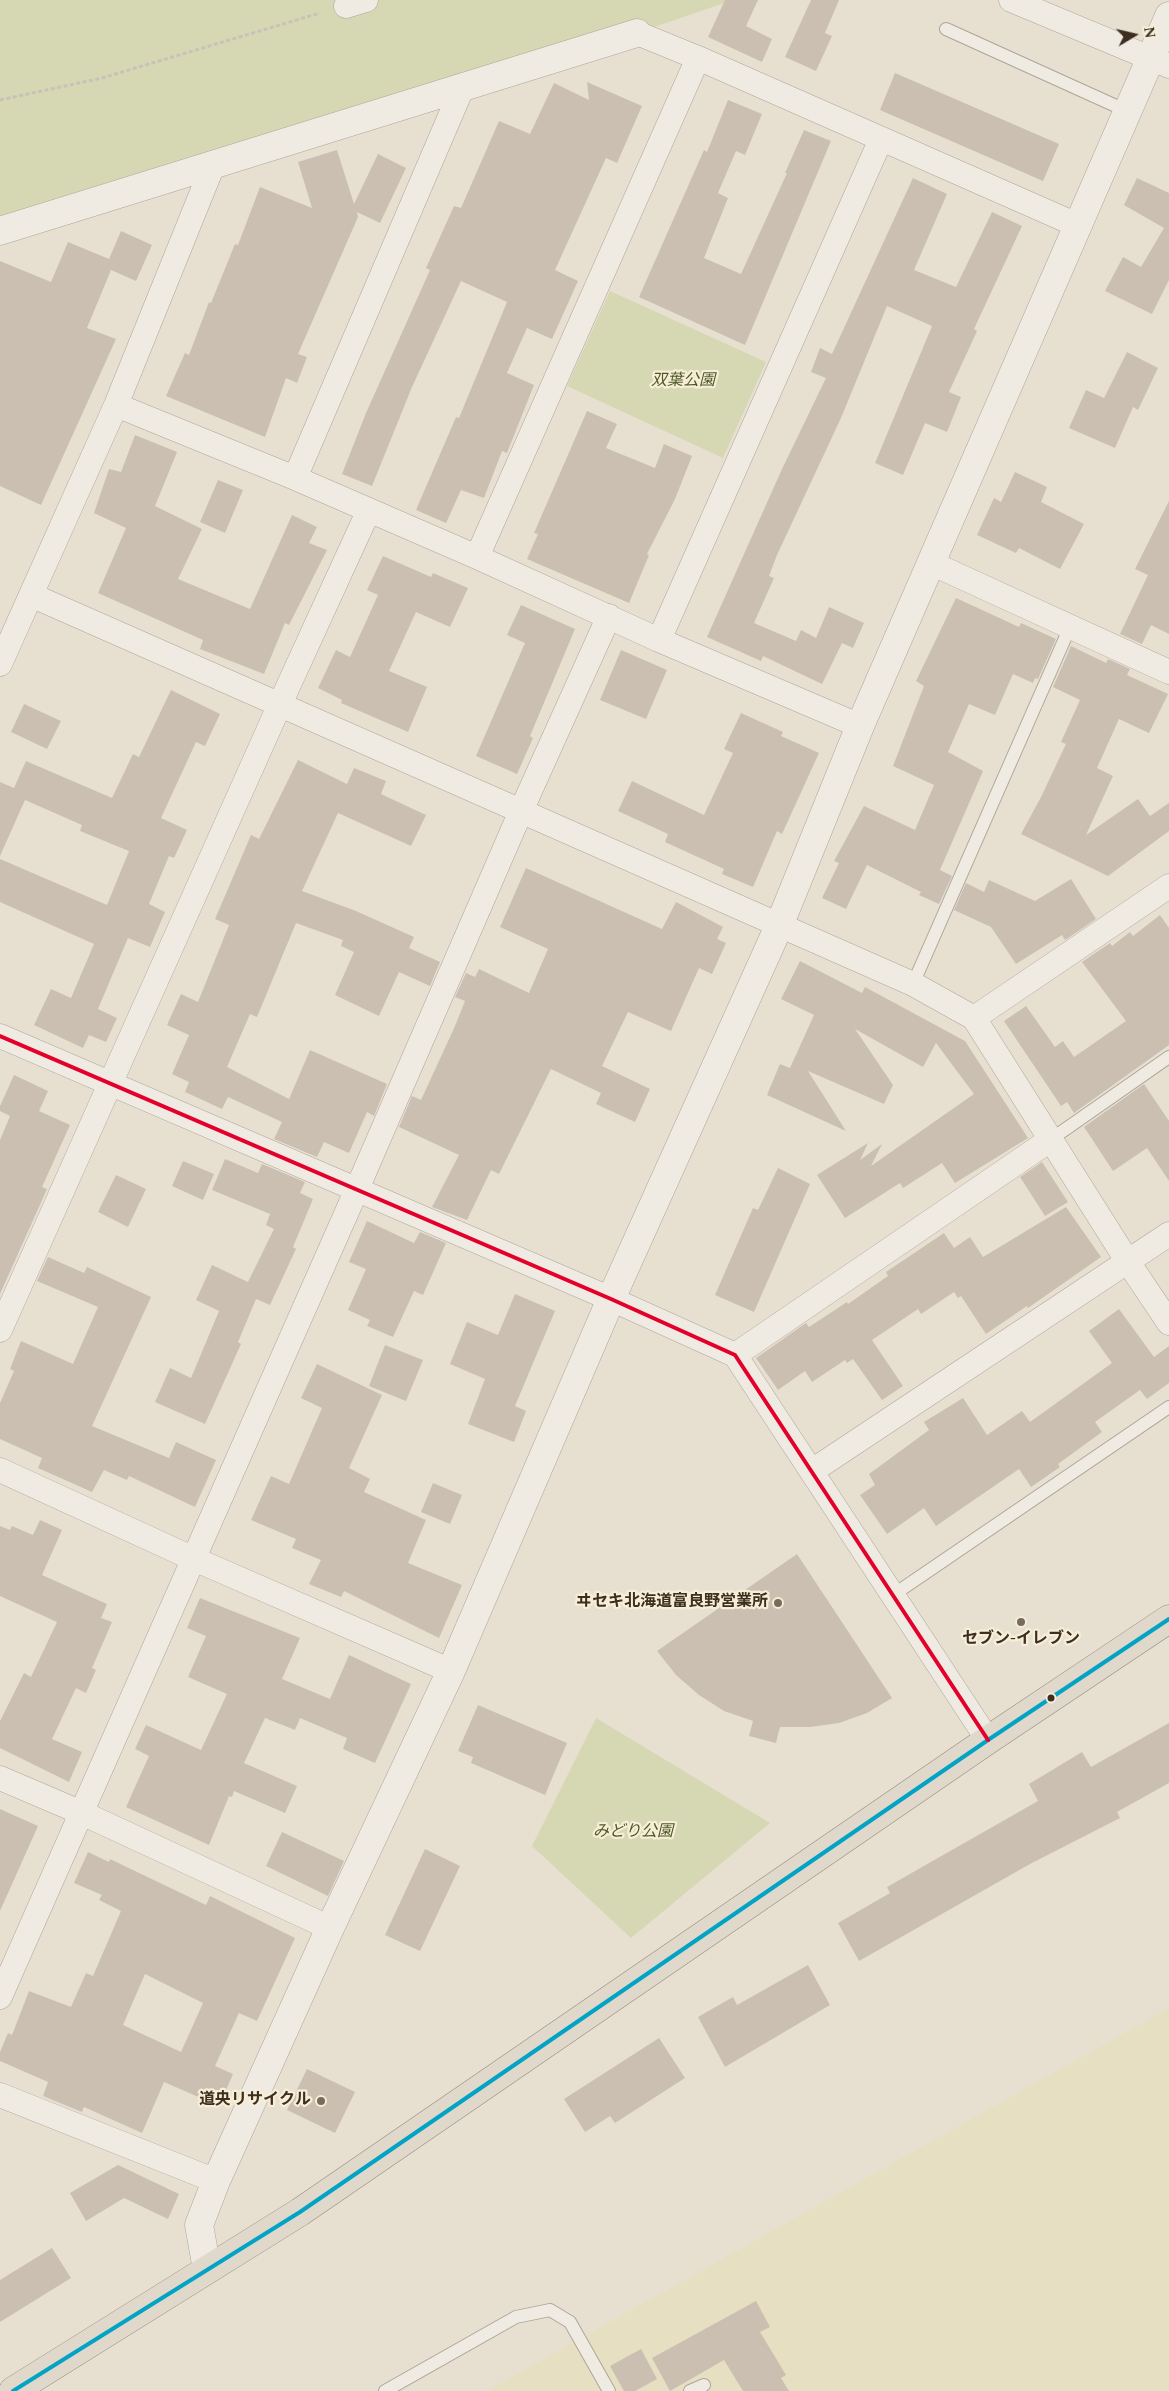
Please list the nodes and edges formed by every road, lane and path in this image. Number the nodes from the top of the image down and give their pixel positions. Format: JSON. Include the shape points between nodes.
{"nodes":[{"id":1,"x":1011,"y":0,"type":"edge"},
{"id":2,"x":356,"y":3,"type":"edge"},
{"id":3,"x":1169,"y":16,"type":"edge"},
{"id":4,"x":946,"y":29,"type":"dead end"},
{"id":5,"x":638,"y":33,"type":"joint"},
{"id":6,"x":698,"y":58,"type":"junction"},
{"id":7,"x":1160,"y":62,"type":"edge"},
{"id":8,"x":463,"y":86,"type":"junction"},
{"id":9,"x":0,"y":100,"type":"edge"},
{"id":10,"x":1127,"y":111,"type":"junction"},
{"id":11,"x":881,"y":139,"type":"junction"},
{"id":12,"x":214,"y":166,"type":"junction"},
{"id":13,"x":1077,"y":225,"type":"junction"},
{"id":14,"x":0,"y":231,"type":"edge"},
{"id":15,"x":116,"y":405,"type":"junction"},
{"id":16,"x":295,"y":478,"type":"junction"},
{"id":17,"x":368,"y":512,"type":"junction"},
{"id":18,"x":477,"y":557,"type":"junction"},
{"id":19,"x":931,"y":563,"type":"junction"},
{"id":20,"x":31,"y":595,"type":"junction"},
{"id":21,"x":609,"y":616,"type":"junction"},
{"id":22,"x":1070,"y":627,"type":"junction"},
{"id":23,"x":659,"y":640,"type":"junction"},
{"id":24,"x":0,"y":664,"type":"edge"},
{"id":25,"x":1169,"y":672,"type":"edge"},
{"id":26,"x":280,"y":704,"type":"junction"},
{"id":27,"x":860,"y":726,"type":"junction"},
{"id":28,"x":521,"y":811,"type":"junction"},
{"id":29,"x":1169,"y":886,"type":"edge"},
{"id":30,"x":779,"y":926,"type":"junction"},
{"id":31,"x":913,"y":984,"type":"junction"},
{"id":32,"x":974,"y":1018,"type":"junction"},
{"id":33,"x":0,"y":1036,"type":"edge"},
{"id":34,"x":1169,"y":1057,"type":"edge"},
{"id":35,"x":112,"y":1084,"type":"junction"},
{"id":36,"x":1050,"y":1140,"type":"junction"},
{"id":37,"x":357,"y":1189,"type":"junction"},
{"id":38,"x":1169,"y":1234,"type":"edge"},
{"id":39,"x":1128,"y":1262,"type":"junction"},
{"id":40,"x":611,"y":1298,"type":"junction"},
{"id":41,"x":1169,"y":1323,"type":"edge"},
{"id":42,"x":0,"y":1330,"type":"edge"},
{"id":43,"x":735,"y":1356,"type":"junction"},
{"id":44,"x":1169,"y":1407,"type":"edge"},
{"id":45,"x":0,"y":1470,"type":"edge"},
{"id":46,"x":812,"y":1471,"type":"junction"},
{"id":47,"x":194,"y":1559,"type":"junction"},
{"id":48,"x":893,"y":1595,"type":"junction"},
{"id":49,"x":1169,"y":1619,"type":"edge"},
{"id":50,"x":451,"y":1671,"type":"junction"},
{"id":51,"x":988,"y":1740,"type":"junction"},
{"id":52,"x":0,"y":1778,"type":"edge"},
{"id":53,"x":82,"y":1813,"type":"junction"},
{"id":54,"x":330,"y":1928,"type":"junction"},
{"id":55,"x":0,"y":1997,"type":"edge"},
{"id":56,"x":0,"y":2095,"type":"edge"},
{"id":57,"x":216,"y":2181,"type":"junction"},
{"id":58,"x":207,"y":2269,"type":"junction"},
{"id":59,"x":704,"y":2385,"type":"dead end"},
{"id":60,"x":13,"y":2391,"type":"edge"},
{"id":61,"x":385,"y":2391,"type":"edge"},
{"id":62,"x":609,"y":2391,"type":"edge"},
{"id":63,"x":690,"y":2391,"type":"edge"}],
"edges":[{"from":1,"to":7,"type":"street"},
{"from":2,"to":9,"type":"path","via":[[102,78]]},
{"from":3,"to":7,"type":"street"},
{"from":4,"to":10,"type":"lane"},
{"from":5,"to":6,"type":"street"},
{"from":5,"to":8,"type":"street"},
{"from":6,"to":11,"type":"street"},
{"from":6,"to":18,"type":"street"},
{"from":7,"to":10,"type":"street"},
{"from":8,"to":12,"type":"street"},
{"from":8,"to":16,"type":"street"},
{"from":10,"to":13,"type":"street"},
{"from":11,"to":13,"type":"street"},
{"from":11,"to":23,"type":"street"},
{"from":12,"to":14,"type":"street"},
{"from":12,"to":15,"type":"street"},
{"from":13,"to":19,"type":"street"},
{"from":15,"to":16,"type":"street"},
{"from":15,"to":20,"type":"street"},
{"from":16,"to":17,"type":"street"},
{"from":17,"to":18,"type":"street"},
{"from":17,"to":26,"type":"street"},
{"from":18,"to":21,"type":"street"},
{"from":19,"to":22,"type":"street"},
{"from":19,"to":27,"type":"street"},
{"from":20,"to":24,"type":"street"},
{"from":20,"to":26,"type":"street"},
{"from":21,"to":23,"type":"street"},
{"from":21,"to":28,"type":"street"},
{"from":22,"to":25,"type":"street"},
{"from":22,"to":31,"type":"lane"},
{"from":23,"to":27,"type":"street"},
{"from":26,"to":28,"type":"street"},
{"from":26,"to":35,"type":"street"},
{"from":27,"to":30,"type":"street"},
{"from":28,"to":30,"type":"street"},
{"from":28,"to":37,"type":"street"},
{"from":29,"to":32,"type":"street"},
{"from":30,"to":31,"type":"street"},
{"from":30,"to":40,"type":"street"},
{"from":31,"to":32,"type":"street"},
{"from":32,"to":36,"type":"street"},
{"from":33,"to":35,"type":"street"},
{"from":34,"to":36,"type":"lane"},
{"from":35,"to":37,"type":"street"},
{"from":35,"to":42,"type":"street"},
{"from":36,"to":39,"type":"street"},
{"from":36,"to":43,"type":"street"},
{"from":37,"to":40,"type":"street"},
{"from":37,"to":47,"type":"street"},
{"from":38,"to":39,"type":"street"},
{"from":39,"to":41,"type":"street"},
{"from":39,"to":46,"type":"street"},
{"from":40,"to":43,"type":"street"},
{"from":40,"to":50,"type":"street"},
{"from":43,"to":46,"type":"street"},
{"from":44,"to":48,"type":"lane"},
{"from":45,"to":47,"type":"street"},
{"from":46,"to":48,"type":"street"},
{"from":47,"to":50,"type":"street"},
{"from":47,"to":53,"type":"street"},
{"from":48,"to":51,"type":"street"},
{"from":49,"to":51,"type":"highway"},
{"from":50,"to":54,"type":"street"},
{"from":51,"to":58,"type":"highway","via":[[300,2212]]},
{"from":52,"to":53,"type":"street"},
{"from":53,"to":54,"type":"street"},
{"from":53,"to":55,"type":"street"},
{"from":54,"to":57,"type":"street"},
{"from":56,"to":57,"type":"street"},
{"from":57,"to":58,"type":"street","via":[[198,2225]]},
{"from":58,"to":60,"type":"highway"},
{"from":59,"to":63,"type":"lane"},
{"from":61,"to":62,"type":"lane","via":[[516,2317],[550,2310],[570,2322]]}]}
